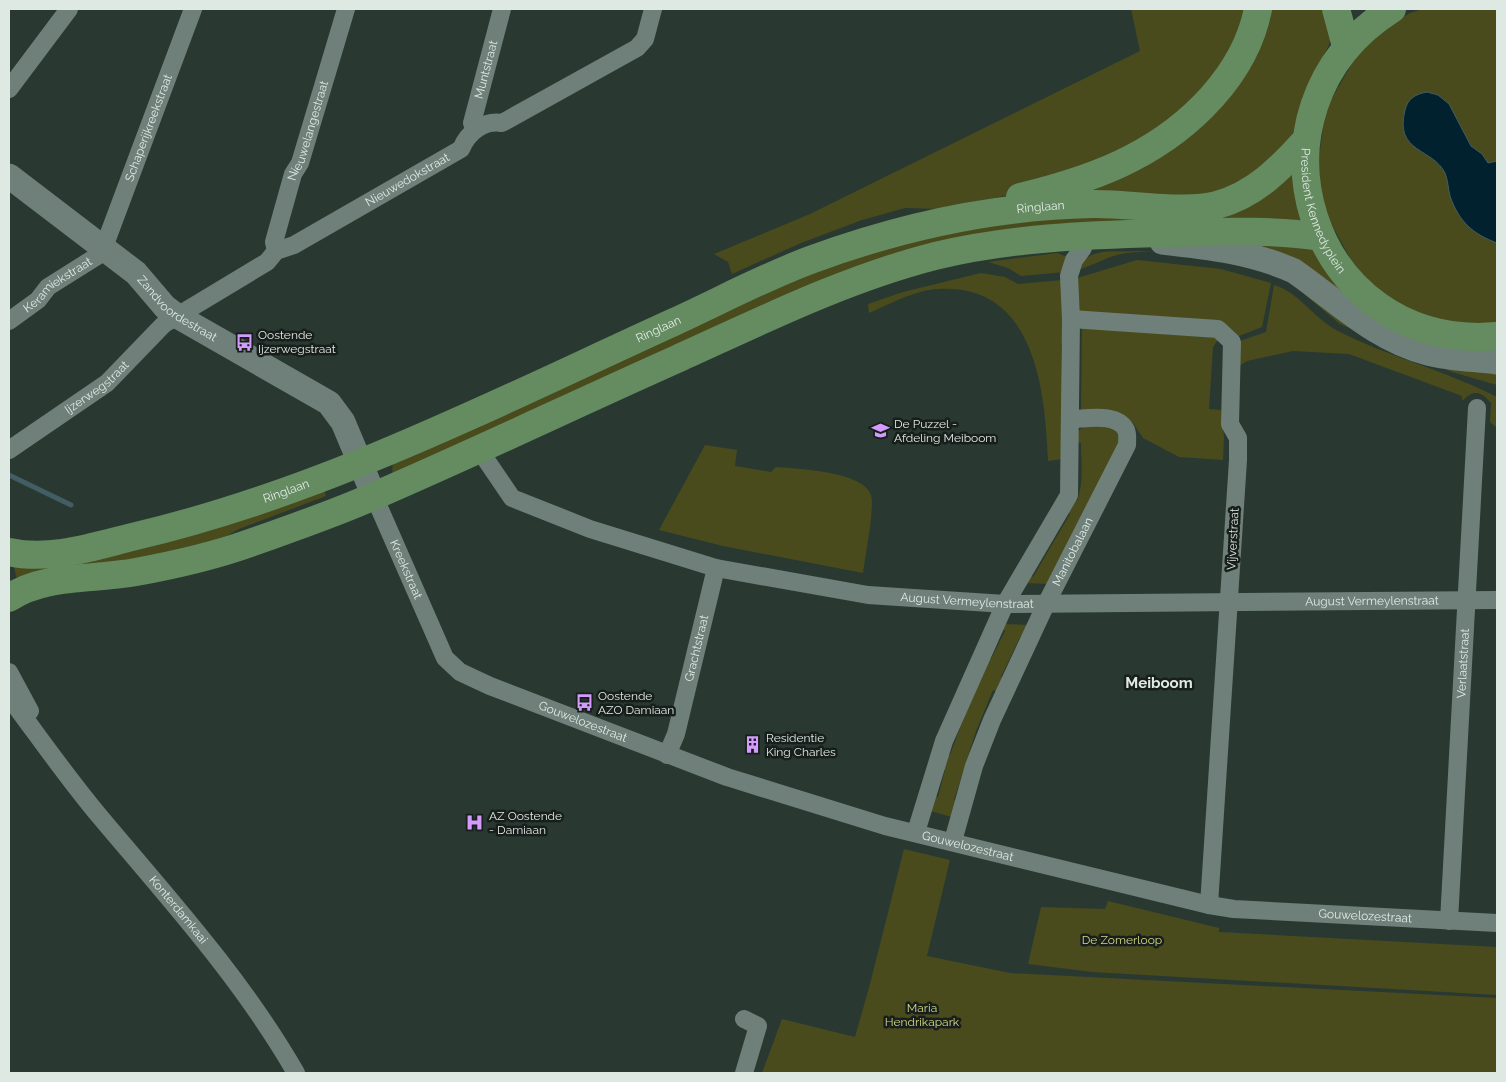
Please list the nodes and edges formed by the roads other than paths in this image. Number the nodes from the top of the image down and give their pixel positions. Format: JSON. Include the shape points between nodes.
{"nodes":[{"id":1,"x":69,"y":9,"type":"edge"},
{"id":2,"x":192,"y":9,"type":"edge"},
{"id":3,"x":346,"y":9,"type":"edge"},
{"id":4,"x":502,"y":9,"type":"edge"},
{"id":5,"x":653,"y":9,"type":"edge"},
{"id":6,"x":1258,"y":9,"type":"edge"},
{"id":7,"x":1336,"y":9,"type":"edge"},
{"id":8,"x":1392,"y":9,"type":"edge"},
{"id":9,"x":1346,"y":46,"type":"junction"},
{"id":10,"x":9,"y":88,"type":"edge"},
{"id":11,"x":476,"y":129,"type":"junction"},
{"id":12,"x":1305,"y":141,"type":"junction"},
{"id":13,"x":9,"y":176,"type":"edge"},
{"id":14,"x":969,"y":215,"type":"junction"},
{"id":15,"x":1123,"y":234,"type":"junction"},
{"id":16,"x":1085,"y":235,"type":"junction"},
{"id":17,"x":1321,"y":238,"type":"junction"},
{"id":18,"x":104,"y":247,"type":"junction"},
{"id":19,"x":276,"y":251,"type":"junction"},
{"id":20,"x":177,"y":316,"type":"junction"},
{"id":21,"x":1071,"y":319,"type":"junction"},
{"id":22,"x":9,"y":321,"type":"edge"},
{"id":23,"x":1497,"y":336,"type":"edge"},
{"id":24,"x":1497,"y":362,"type":"edge"},
{"id":25,"x":1476,"y":408,"type":"dead end"},
{"id":26,"x":1071,"y":419,"type":"junction"},
{"id":27,"x":478,"y":448,"type":"junction"},
{"id":28,"x":9,"y":450,"type":"edge"},
{"id":29,"x":360,"y":462,"type":"junction"},
{"id":30,"x":374,"y":496,"type":"junction"},
{"id":31,"x":9,"y":552,"type":"edge"},
{"id":32,"x":716,"y":568,"type":"junction"},
{"id":33,"x":9,"y":598,"type":"edge"},
{"id":34,"x":1467,"y":599,"type":"junction"},
{"id":35,"x":1497,"y":600,"type":"edge"},
{"id":36,"x":1005,"y":604,"type":"junction"},
{"id":37,"x":1046,"y":604,"type":"junction"},
{"id":38,"x":1230,"y":604,"type":"junction"},
{"id":39,"x":9,"y":672,"type":"edge"},
{"id":40,"x":460,"y":672,"type":"joint"},
{"id":41,"x":9,"y":697,"type":"edge"},
{"id":42,"x":52,"y":754,"type":"junction"},
{"id":43,"x":667,"y":755,"type":"junction"},
{"id":44,"x":916,"y":832,"type":"junction"},
{"id":45,"x":953,"y":841,"type":"junction"},
{"id":46,"x":1209,"y":905,"type":"junction"},
{"id":47,"x":1449,"y":921,"type":"junction"},
{"id":48,"x":1497,"y":923,"type":"edge"},
{"id":49,"x":744,"y":1019,"type":"dead end"},
{"id":50,"x":296,"y":1073,"type":"edge"},
{"id":51,"x":744,"y":1073,"type":"edge"}],
"edges":[{"from":1,"to":10,"type":"street"},
{"from":2,"to":18,"type":"street","name":"Schaperijkreekstraat"},
{"from":3,"to":19,"type":"street","name":"Nieuwelangestraat","via":[[300,163],[292,174],[274,242]]},
{"from":4,"to":11,"type":"street","name":"Muntstraat","via":[[472,123]]},
{"from":5,"to":11,"type":"street","via":[[645,39],[637,48],[502,123],[492,121]]},
{"from":6,"to":14,"type":"main road","via":[[1242,56],[1227,78],[1204,104],[1156,145],[1103,171],[984,206]]},
{"from":7,"to":9,"type":"main road"},
{"from":8,"to":9,"type":"main road","name":"President Kennedyplein"},
{"from":9,"to":12,"type":"main road","name":"President Kennedyplein","via":[[1326,75],[1312,107]]},
{"from":11,"to":19,"type":"street","name":"Nieuwedokstraat","via":[[466,137],[461,149],[294,245]]},
{"from":12,"to":14,"type":"main road","name":"Ringlaan","via":[[1277,173],[1246,194],[1215,206],[1182,208],[1093,204],[1029,207]]},
{"from":12,"to":17,"type":"main road","name":"President Kennedyplein","via":[[1304,174]]},
{"from":13,"to":18,"type":"main road","name":"Zandvoordestraat"},
{"from":14,"to":29,"type":"main road","name":"Ringlaan","via":[[870,239],[809,260]]},
{"from":15,"to":16,"type":"main road"},
{"from":15,"to":17,"type":"main road","via":[[1289,233]]},
{"from":15,"to":24,"type":"main road","via":[[1260,258],[1294,271],[1352,316],[1402,345],[1453,358]]},
{"from":16,"to":21,"type":"street","via":[[1083,248],[1074,260],[1069,276]]},
{"from":16,"to":27,"type":"main road","via":[[946,254],[876,273]]},
{"from":17,"to":23,"type":"main road","name":"President Kennedyplein","via":[[1342,270],[1369,298],[1402,319],[1438,333],[1477,338]]},
{"from":18,"to":20,"type":"main road","name":"Zandvoordestraat","via":[[136,273]]},
{"from":18,"to":22,"type":"street","name":"Keramiekstraat","via":[[99,255],[48,287],[38,300]]},
{"from":19,"to":20,"type":"street","name":"Nieuwedokstraat","via":[[267,262]]},
{"from":20,"to":28,"type":"street","name":"Ijzerwegstraat","via":[[164,324],[107,383]]},
{"from":20,"to":29,"type":"main road","name":"Zandvoordestraat","via":[[329,404],[343,422]]},
{"from":21,"to":26,"type":"street"},
{"from":21,"to":38,"type":"street","name":"Vijverstraat","via":[[1218,329],[1232,342],[1230,424],[1238,438]]},
{"from":25,"to":34,"type":"street","name":"Verlaatstraat"},
{"from":26,"to":36,"type":"street","via":[[1069,495]]},
{"from":26,"to":37,"type":"street","name":"Manitobalaan","via":[[1108,418],[1120,422],[1127,430],[1127,445]]},
{"from":27,"to":30,"type":"main road"},
{"from":27,"to":32,"type":"street","name":"August Vermeylenstraat","via":[[512,498],[590,529]]},
{"from":29,"to":30,"type":"main road","name":"Kreekstraat"},
{"from":29,"to":31,"type":"main road","name":"Ringlaan","via":[[237,508],[156,532],[41,556]]},
{"from":30,"to":33,"type":"main road","via":[[238,547],[136,572],[55,582],[21,590]]},
{"from":30,"to":40,"type":"street","name":"Kreekstraat","via":[[445,658]]},
{"from":32,"to":36,"type":"street","name":"August Vermeylenstraat","via":[[868,594]]},
{"from":32,"to":43,"type":"street","name":"Grachtstraat","via":[[676,734]]},
{"from":34,"to":35,"type":"street","name":"August Vermeylenstraat"},
{"from":34,"to":38,"type":"street","name":"August Vermeylenstraat"},
{"from":34,"to":47,"type":"street","name":"Verlaatstraat"},
{"from":36,"to":37,"type":"street","name":"August Vermeylenstraat"},
{"from":36,"to":44,"type":"street","via":[[944,741]]},
{"from":37,"to":38,"type":"street","name":"August Vermeylenstraat"},
{"from":37,"to":45,"type":"street","name":"Manitobalaan","via":[[992,720],[974,766]]},
{"from":38,"to":46,"type":"street","name":"Vijverstraat"},
{"from":39,"to":42,"type":"street","name":"Konterdamkaai"},
{"from":40,"to":43,"type":"street","name":"Gouwelozestraat"},
{"from":41,"to":42,"type":"street","name":"Konterdamkaai"},
{"from":42,"to":50,"type":"street","name":"Konterdamkaai","via":[[222,963]]},
{"from":43,"to":44,"type":"street","name":"Gouwelozestraat","via":[[884,826]]},
{"from":44,"to":45,"type":"street","name":"Gouwelozestraat"},
{"from":45,"to":46,"type":"street","name":"Gouwelozestraat"},
{"from":46,"to":47,"type":"street","name":"Gouwelozestraat"},
{"from":47,"to":48,"type":"street","name":"Gouwelozestraat"},
{"from":49,"to":51,"type":"street","via":[[758,1026]]}]}
